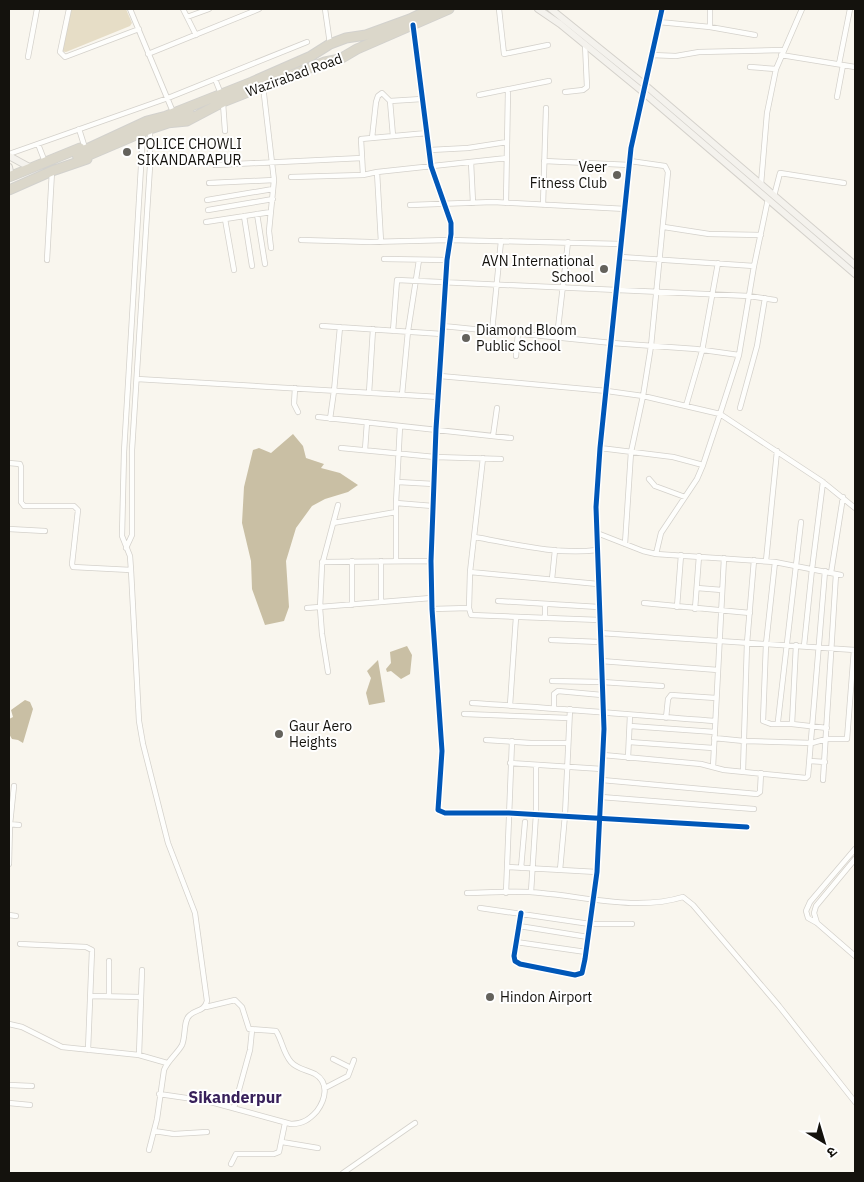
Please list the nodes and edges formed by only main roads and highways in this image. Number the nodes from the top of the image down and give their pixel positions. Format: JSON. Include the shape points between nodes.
{"nodes":[{"id":1,"x":431,"y":9,"type":"edge"},
{"id":2,"x":449,"y":9,"type":"edge"},
{"id":3,"x":538,"y":9,"type":"edge"},
{"id":4,"x":552,"y":9,"type":"edge"},
{"id":5,"x":354,"y":38,"type":"junction"},
{"id":6,"x":352,"y":52,"type":"junction"},
{"id":7,"x":644,"y":89,"type":"junction"},
{"id":8,"x":222,"y":98,"type":"junction"},
{"id":9,"x":168,"y":117,"type":"junction"},
{"id":10,"x":91,"y":149,"type":"junction"},
{"id":11,"x":9,"y":155,"type":"edge"},
{"id":12,"x":31,"y":168,"type":"junction"},
{"id":13,"x":9,"y":173,"type":"edge"},
{"id":14,"x":9,"y":190,"type":"edge"},
{"id":15,"x":770,"y":196,"type":"junction"},
{"id":16,"x":855,"y":265,"type":"edge"},
{"id":17,"x":855,"y":274,"type":"edge"}],
"edges":[{"from":1,"to":5,"type":"highway","name":"Wazirabad Road"},
{"from":2,"to":6,"type":"highway","name":"Wazirabad Road"},
{"from":3,"to":7,"type":"main road"},
{"from":4,"to":7,"type":"main road"},
{"from":5,"to":6,"type":"highway","via":[[340,48],[345,53]]},
{"from":5,"to":8,"type":"highway","name":"Wazirabad Road","via":[[330,44]]},
{"from":6,"to":8,"type":"highway","name":"Wazirabad Road","via":[[264,86]]},
{"from":7,"to":15,"type":"main road"},
{"from":8,"to":9,"type":"highway","name":"Wazirabad Road","via":[[187,121]]},
{"from":9,"to":10,"type":"highway","name":"Wazirabad Road","via":[[147,130]]},
{"from":9,"to":10,"type":"highway","name":"Wazirabad Road","via":[[142,123]]},
{"from":10,"to":12,"type":"highway","name":"Wazirabad Road"},
{"from":10,"to":14,"type":"highway","name":"Wazirabad Road","via":[[83,161]]},
{"from":11,"to":12,"type":"main road"},
{"from":12,"to":13,"type":"highway","name":"Wazirabad Road"},
{"from":15,"to":16,"type":"main road"},
{"from":15,"to":17,"type":"main road"}]}
